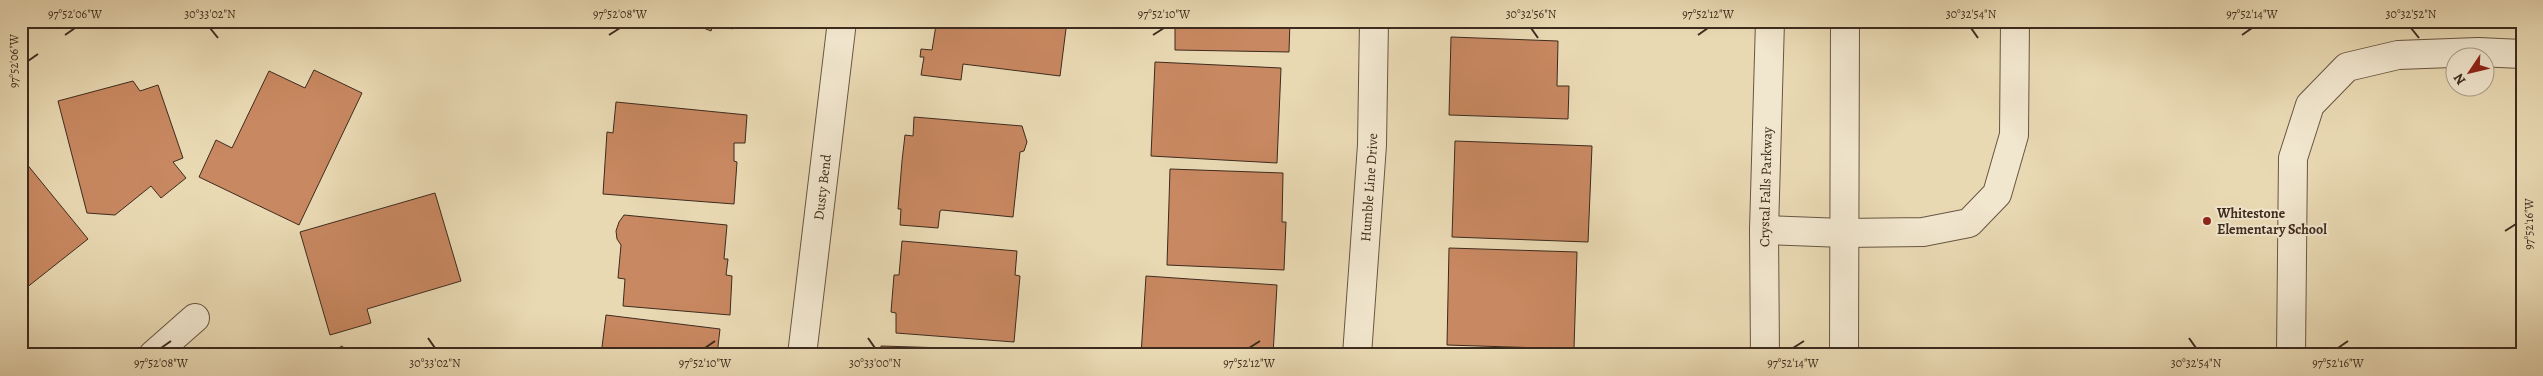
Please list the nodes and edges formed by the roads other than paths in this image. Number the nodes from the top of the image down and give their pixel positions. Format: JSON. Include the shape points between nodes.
{"nodes":[{"id":1,"x":842,"y":21,"type":"edge"},
{"id":2,"x":1374,"y":21,"type":"edge"},
{"id":3,"x":1770,"y":21,"type":"edge"},
{"id":4,"x":1845,"y":21,"type":"edge"},
{"id":5,"x":2015,"y":21,"type":"edge"},
{"id":6,"x":2522,"y":54,"type":"edge"},
{"id":7,"x":1764,"y":230,"type":"junction"},
{"id":8,"x":1843,"y":233,"type":"junction"},
{"id":9,"x":195,"y":318,"type":"dead end"},
{"id":10,"x":153,"y":355,"type":"edge"},
{"id":11,"x":802,"y":355,"type":"edge"},
{"id":12,"x":1357,"y":355,"type":"edge"},
{"id":13,"x":1765,"y":355,"type":"edge"},
{"id":14,"x":1844,"y":355,"type":"edge"},
{"id":15,"x":2291,"y":355,"type":"edge"}],
"edges":[{"from":1,"to":11,"type":"street","name":"Dusty Bend"},
{"from":2,"to":12,"type":"street","name":"Humble Line Drive","via":[[1372,145]]},
{"from":3,"to":7,"type":"street","name":"Crystal Falls Parkway"},
{"from":4,"to":8,"type":"street"},
{"from":5,"to":8,"type":"street","via":[[2014,135],[1997,194],[1969,223],[1923,232]]},
{"from":6,"to":15,"type":"street","via":[[2478,52],[2398,56],[2347,67],[2310,105],[2293,158]]},
{"from":7,"to":8,"type":"street"},
{"from":7,"to":13,"type":"street","name":"Crystal Falls Parkway"},
{"from":8,"to":14,"type":"street"},
{"from":9,"to":10,"type":"street"}]}
